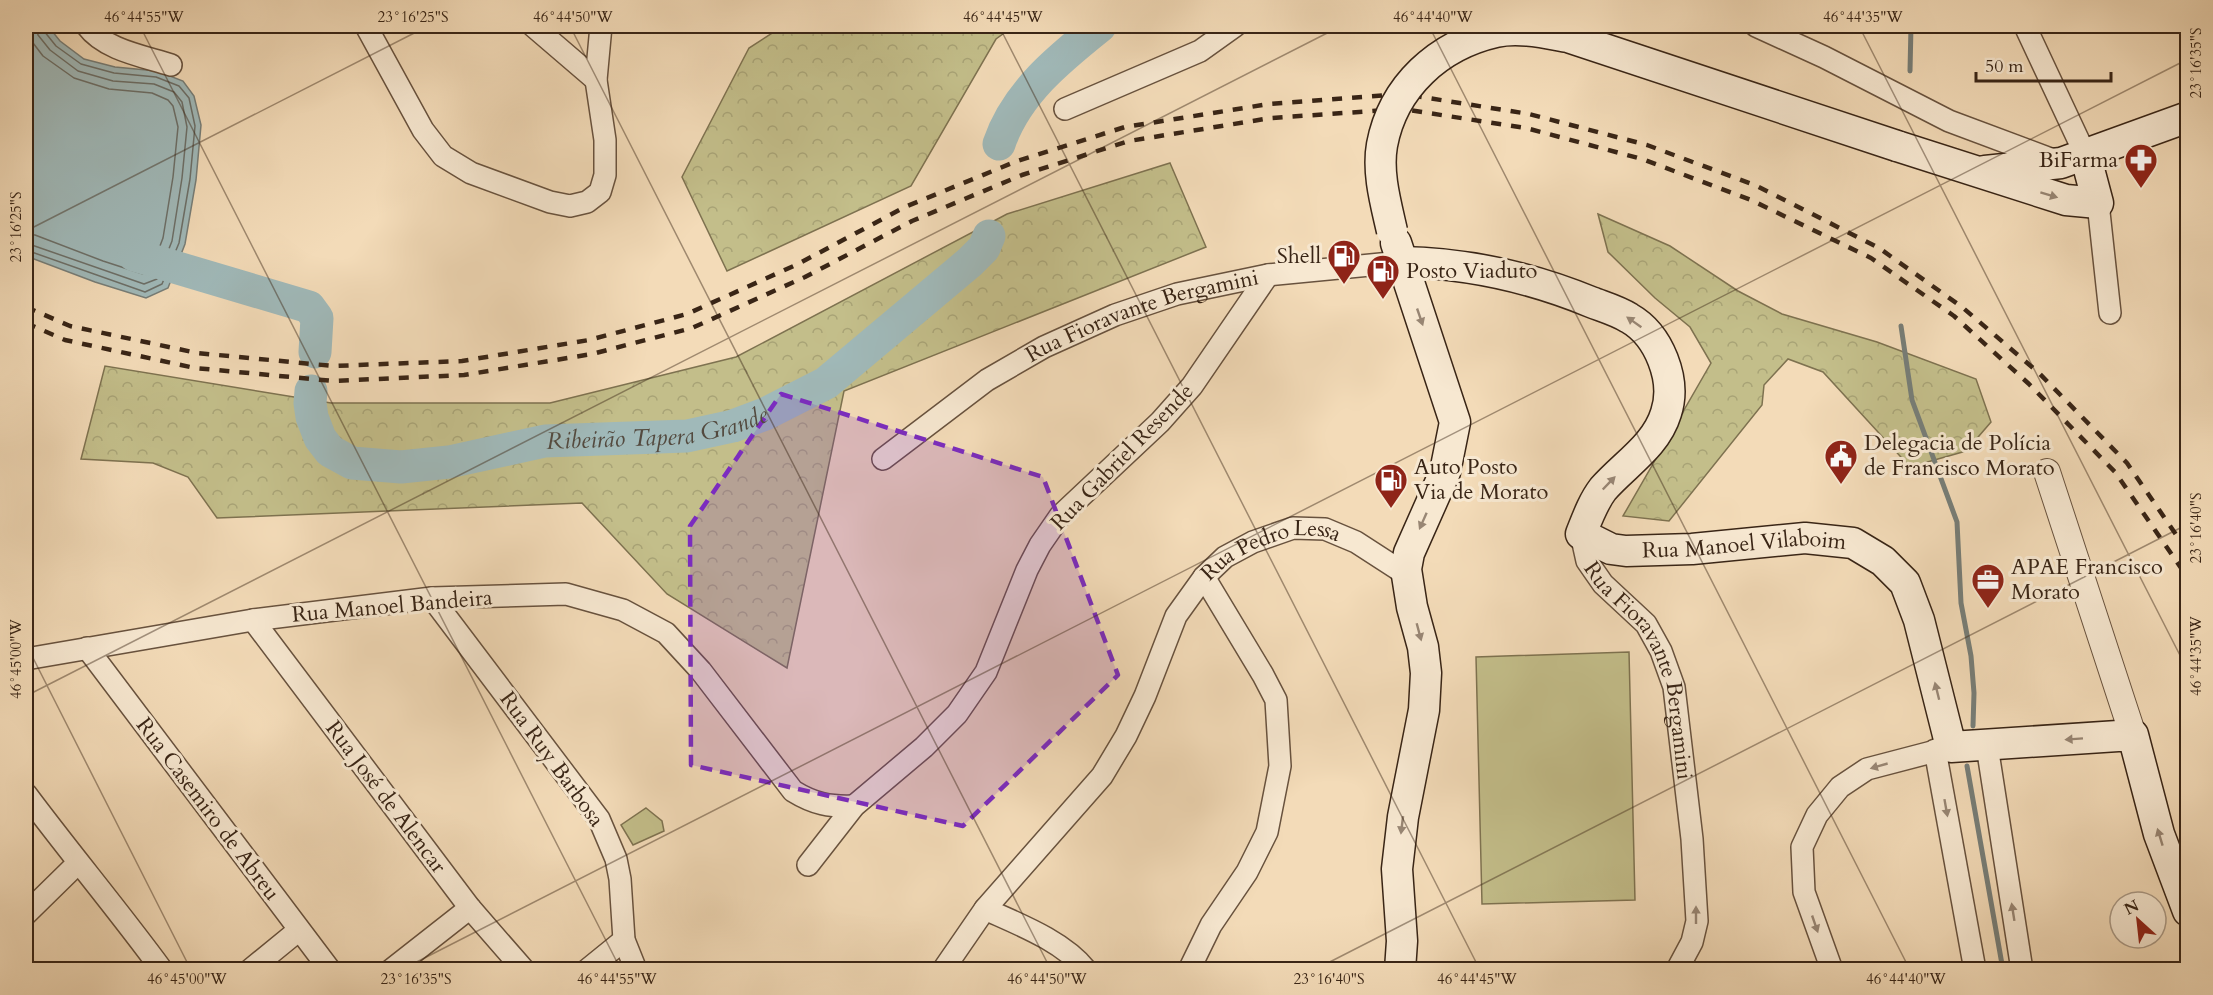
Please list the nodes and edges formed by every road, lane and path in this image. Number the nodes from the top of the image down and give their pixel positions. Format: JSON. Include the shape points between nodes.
{"nodes":[{"id":1,"x":87,"y":26,"type":"edge"},
{"id":2,"x":366,"y":26,"type":"edge"},
{"id":3,"x":533,"y":26,"type":"edge"},
{"id":4,"x":601,"y":26,"type":"edge"},
{"id":5,"x":1235,"y":26,"type":"edge"},
{"id":6,"x":1756,"y":26,"type":"edge"},
{"id":7,"x":2025,"y":26,"type":"edge"},
{"id":8,"x":171,"y":64,"type":"dead end"},
{"id":9,"x":596,"y":81,"type":"junction"},
{"id":10,"x":1065,"y":109,"type":"dead end"},
{"id":11,"x":2187,"y":117,"type":"edge"},
{"id":12,"x":2073,"y":159,"type":"junction"},
{"id":13,"x":1973,"y":172,"type":"junction"},
{"id":14,"x":2098,"y":203,"type":"junction"},
{"id":15,"x":1401,"y":262,"type":"junction"},
{"id":16,"x":1268,"y":275,"type":"junction"},
{"id":17,"x":2110,"y":313,"type":"dead end"},
{"id":18,"x":883,"y":459,"type":"dead end"},
{"id":19,"x":2047,"y":472,"type":"dead end"},
{"id":20,"x":1581,"y":534,"type":"junction"},
{"id":21,"x":1407,"y":575,"type":"junction"},
{"id":22,"x":1204,"y":577,"type":"junction"},
{"id":23,"x":432,"y":598,"type":"junction"},
{"id":24,"x":253,"y":620,"type":"junction"},
{"id":25,"x":87,"y":648,"type":"junction"},
{"id":26,"x":26,"y":660,"type":"edge"},
{"id":27,"x":2133,"y":735,"type":"junction"},
{"id":28,"x":1987,"y":746,"type":"junction"},
{"id":29,"x":1943,"y":749,"type":"junction"},
{"id":30,"x":26,"y":794,"type":"edge"},
{"id":31,"x":854,"y":806,"type":"junction"},
{"id":32,"x":78,"y":863,"type":"junction"},
{"id":33,"x":808,"y":865,"type":"dead end"},
{"id":34,"x":470,"y":908,"type":"junction"},
{"id":35,"x":985,"y":909,"type":"junction"},
{"id":36,"x":2187,"y":911,"type":"edge"},
{"id":37,"x":26,"y":914,"type":"edge"},
{"id":38,"x":299,"y":930,"type":"junction"},
{"id":39,"x":624,"y":939,"type":"junction"},
{"id":40,"x":162,"y":969,"type":"edge"},
{"id":41,"x":250,"y":969,"type":"edge"},
{"id":42,"x":330,"y":969,"type":"edge"},
{"id":43,"x":391,"y":969,"type":"edge"},
{"id":44,"x":524,"y":969,"type":"edge"},
{"id":45,"x":587,"y":969,"type":"edge"},
{"id":46,"x":636,"y":969,"type":"edge"},
{"id":47,"x":943,"y":969,"type":"edge"},
{"id":48,"x":1086,"y":969,"type":"edge"},
{"id":49,"x":1189,"y":969,"type":"edge"},
{"id":50,"x":1400,"y":969,"type":"edge"},
{"id":51,"x":1677,"y":969,"type":"edge"},
{"id":52,"x":1832,"y":969,"type":"edge"},
{"id":53,"x":1975,"y":969,"type":"edge"},
{"id":54,"x":2022,"y":969,"type":"edge"}],
"edges":[{"from":1,"to":8,"type":"street","via":[[117,48]]},
{"from":2,"to":9,"type":"street","via":[[423,130],[443,156],[471,173],[550,202],[570,206],[586,202],[600,192],[605,175],[605,140]]},
{"from":3,"to":9,"type":"street"},
{"from":4,"to":9,"type":"street"},
{"from":5,"to":10,"type":"street","via":[[1200,51]]},
{"from":6,"to":12,"type":"street","via":[[1949,121]]},
{"from":7,"to":12,"type":"street"},
{"from":11,"to":12,"type":"main road"},
{"from":12,"to":13,"type":"main road"},
{"from":12,"to":14,"type":"main road"},
{"from":13,"to":14,"type":"main road","one_way":true,"via":[[2066,200]]},
{"from":13,"to":15,"type":"main road","bridge":true,"via":[[1568,37],[1533,30],[1497,32],[1457,46],[1423,68],[1403,90],[1390,119],[1382,146],[1382,183]]},
{"from":14,"to":17,"type":"street"},
{"from":15,"to":16,"type":"street","name":"Rua Fioravante Bergamini"},
{"from":20,"to":15,"type":"main road","name":"Rua Fioravante Bergamini","one_way":true,"via":[[1602,491],[1658,434],[1667,411],[1669,382],[1659,347],[1629,318],[1552,286],[1466,266]]},
{"from":15,"to":21,"type":"main road","one_way":true,"via":[[1455,422],[1445,472],[1408,553]]},
{"from":16,"to":18,"type":"street","name":"Rua Fioravante Bergamini","via":[[1177,294],[1115,315],[1044,347],[987,380]]},
{"from":16,"to":31,"type":"street","name":"Rua Gabriel Resende","via":[[1192,386],[1160,422],[1060,516],[1027,570],[986,672],[957,714]]},
{"from":19,"to":27,"type":"street"},
{"from":29,"to":20,"type":"main road","name":"Rua Manoel Vilaboim","one_way":true,"via":[[1919,620],[1905,583],[1882,561],[1852,543],[1805,538],[1626,551],[1611,549]]},
{"from":51,"to":20,"type":"street","name":"Rua Fioravante Bergamini","one_way":true,"via":[[1692,942],[1697,921],[1692,839],[1674,687],[1646,624],[1603,584],[1587,561]]},
{"from":21,"to":22,"type":"street","name":"Rua Pedro Lessa","via":[[1356,542],[1325,529],[1293,528],[1225,557]]},
{"from":21,"to":50,"type":"main road","one_way":true,"via":[[1426,674],[1425,710],[1397,868]]},
{"from":22,"to":35,"type":"street","name":"Rua Pedro Lessa","via":[[1176,616],[1145,696],[1102,776]]},
{"from":22,"to":49,"type":"street","via":[[1276,700],[1280,766],[1266,832],[1247,872],[1211,925]]},
{"from":23,"to":24,"type":"street","name":"Rua Manoel Bandeira"},
{"from":23,"to":31,"type":"street","name":"Rua Manoel Bandeira","via":[[566,594],[623,610],[666,633],[701,671],[793,791],[809,801],[831,807]]},
{"from":23,"to":39,"type":"street","name":"Rua Ruy Barbosa","via":[[599,819],[616,859]]},
{"from":24,"to":25,"type":"street","name":"Rua Manoel Bandeira"},
{"from":24,"to":34,"type":"street","name":"Rua José de Alencar"},
{"from":25,"to":26,"type":"street","name":"Rua Manoel Bandeira"},
{"from":25,"to":38,"type":"street","name":"Rua Casemiro de Abreu"},
{"from":27,"to":28,"type":"main road","one_way":true},
{"from":36,"to":27,"type":"main road","one_way":true,"via":[[2159,834]]},
{"from":28,"to":29,"type":"main road"},
{"from":54,"to":28,"type":"street","one_way":true},
{"from":29,"to":52,"type":"street","one_way":true,"via":[[1867,769],[1840,787],[1817,815],[1802,847],[1804,892]]},
{"from":29,"to":53,"type":"street","one_way":true},
{"from":30,"to":32,"type":"street"},
{"from":31,"to":33,"type":"street","name":"Rua Gabriel Resende"},
{"from":32,"to":37,"type":"street"},
{"from":32,"to":40,"type":"street"},
{"from":34,"to":43,"type":"street"},
{"from":34,"to":44,"type":"street","name":"Rua José de Alencar"},
{"from":35,"to":47,"type":"street","name":"Rua Pedro Lessa"},
{"from":35,"to":48,"type":"street","via":[[1035,932]]},
{"from":38,"to":41,"type":"street"},
{"from":38,"to":42,"type":"street","name":"Rua Casemiro de Abreu"},
{"from":39,"to":45,"type":"street"},
{"from":39,"to":46,"type":"street","name":"Rua Ruy Barbosa"}]}
